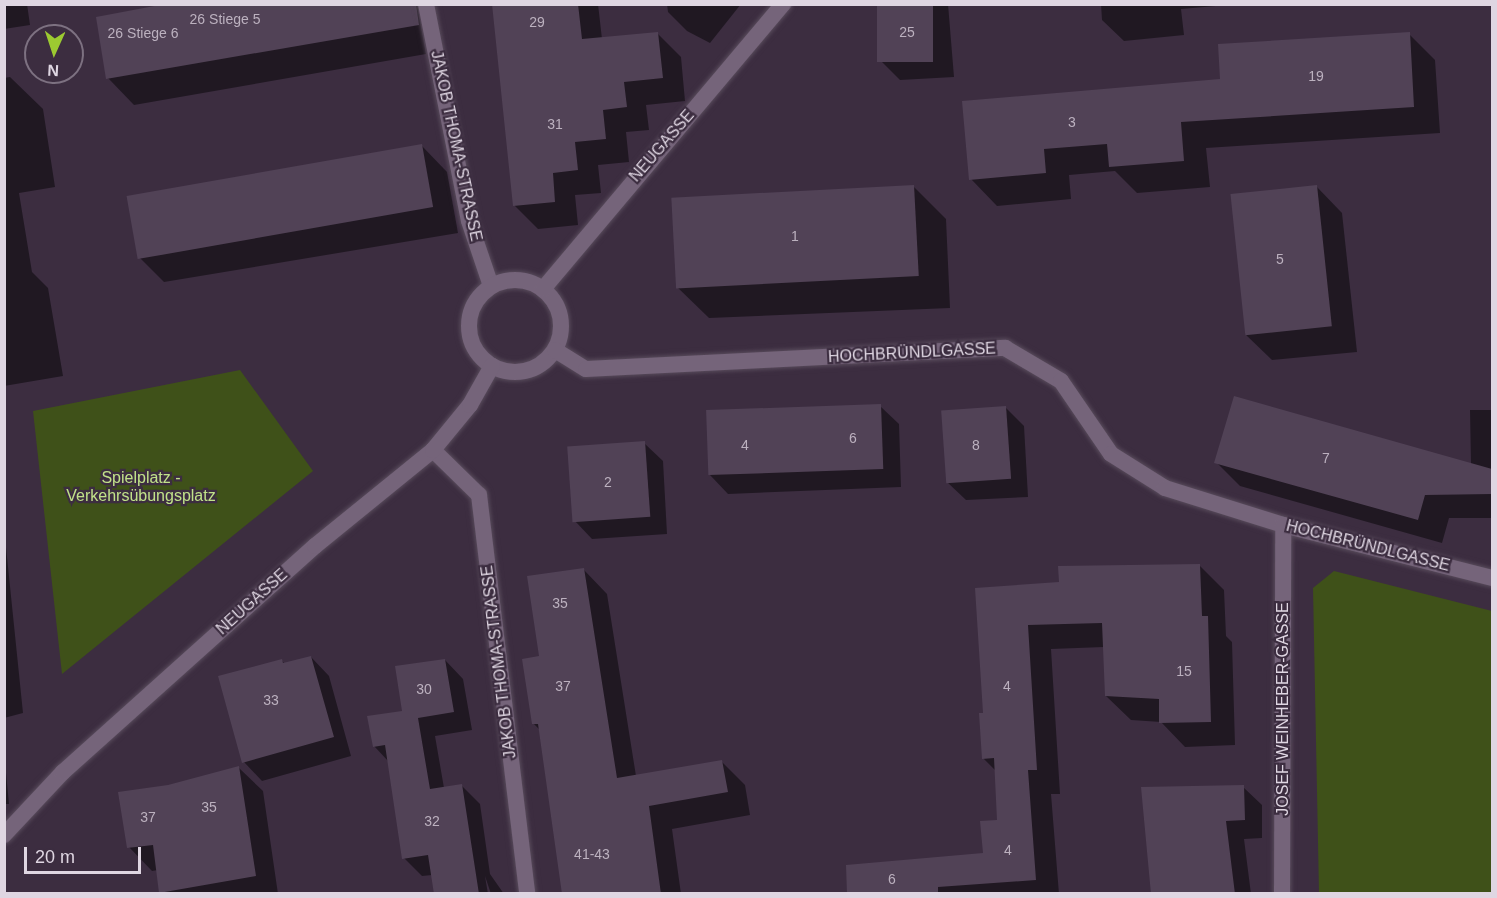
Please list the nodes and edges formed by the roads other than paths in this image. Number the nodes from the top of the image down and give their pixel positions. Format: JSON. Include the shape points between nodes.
{"nodes":[{"id":1,"x":426,"y":4,"type":"edge"},
{"id":2,"x":783,"y":4,"type":"edge"},
{"id":3,"x":491,"y":286,"type":"junction"},
{"id":4,"x":543,"y":288,"type":"junction"},
{"id":5,"x":555,"y":350,"type":"junction"},
{"id":6,"x":492,"y":366,"type":"junction"},
{"id":7,"x":433,"y":450,"type":"junction"},
{"id":8,"x":1283,"y":525,"type":"junction"},
{"id":9,"x":1492,"y":578,"type":"edge"},
{"id":10,"x":4,"y":835,"type":"edge"},
{"id":11,"x":527,"y":894,"type":"edge"},
{"id":12,"x":1282,"y":894,"type":"edge"}],
"edges":[{"from":1,"to":3,"type":"street","name":"JAKOB THOMA-STRASSE","via":[[468,221]]},
{"from":2,"to":4,"type":"street","name":"NEUGASSE"},
{"from":3,"to":4,"type":"street","via":[[518,279]]},
{"from":3,"to":6,"type":"street","via":[[473,308],[470,334],[482,357]]},
{"from":4,"to":5,"type":"street","via":[[553,298],[562,324]]},
{"from":5,"to":6,"type":"street","via":[[534,369],[506,371]]},
{"from":5,"to":8,"type":"street","name":"HOCHBRÜNDLGASSE","via":[[586,369],[1005,348],[1062,381],[1111,454],[1165,488]]},
{"from":6,"to":7,"type":"street","name":"NEUGASSE","via":[[470,405]]},
{"from":7,"to":10,"type":"street","name":"NEUGASSE","via":[[315,546],[63,772]]},
{"from":7,"to":11,"type":"street","name":"JAKOB THOMA-STRASSE","via":[[479,495]]},
{"from":8,"to":9,"type":"street","name":"HOCHBRÜNDLGASSE"},
{"from":8,"to":12,"type":"street","name":"JOSEF WEINHEBER-GASSE"}]}
